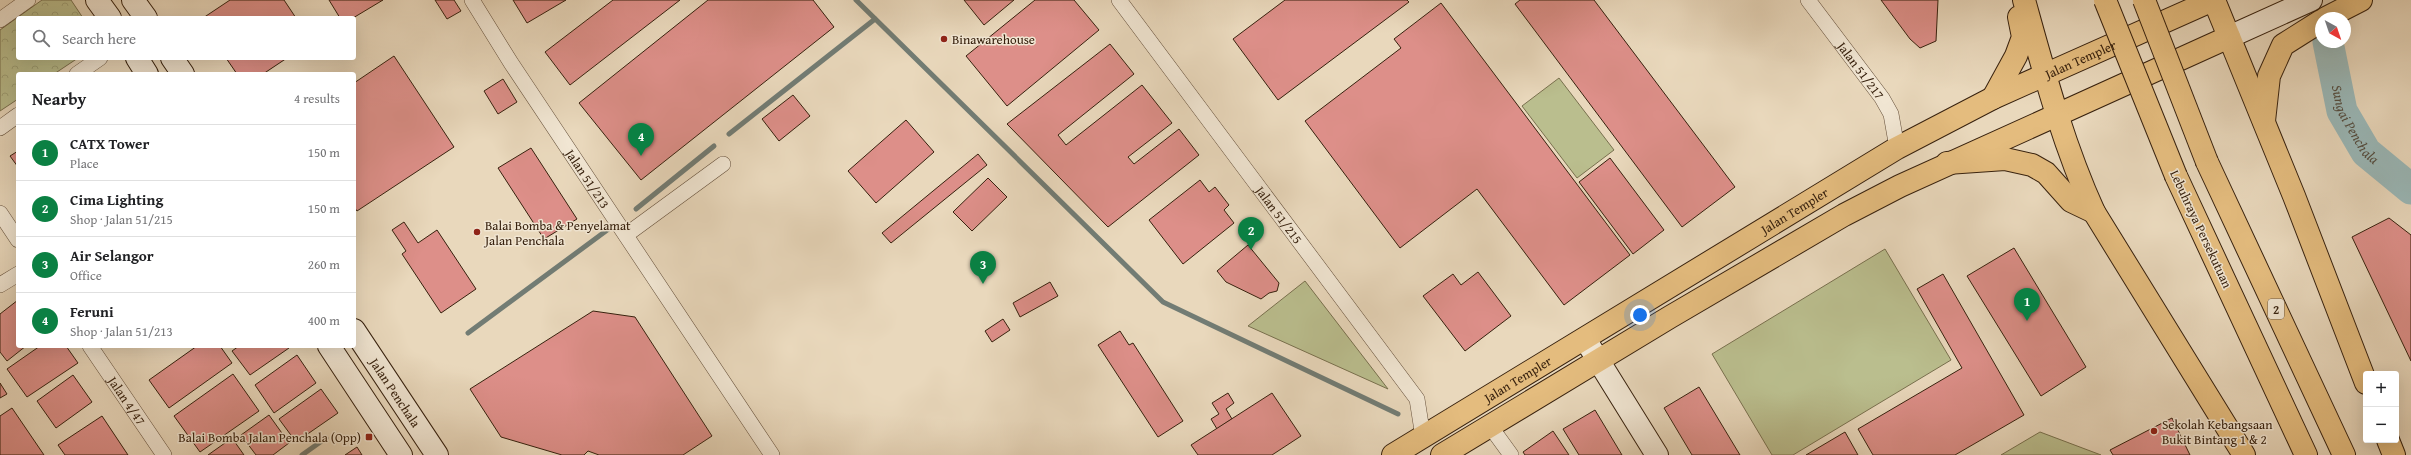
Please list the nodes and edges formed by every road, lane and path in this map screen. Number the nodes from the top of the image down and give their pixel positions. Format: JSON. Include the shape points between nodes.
{"nodes":[{"id":1,"x":28,"y":0,"type":"edge"},
{"id":2,"x":97,"y":0,"type":"edge"},
{"id":3,"x":133,"y":0,"type":"edge"},
{"id":4,"x":472,"y":0,"type":"edge"},
{"id":5,"x":1119,"y":0,"type":"edge"},
{"id":6,"x":1808,"y":0,"type":"edge"},
{"id":7,"x":2016,"y":0,"type":"edge"},
{"id":8,"x":2024,"y":0,"type":"edge"},
{"id":9,"x":2105,"y":0,"type":"edge"},
{"id":10,"x":2144,"y":0,"type":"edge"},
{"id":11,"x":2213,"y":0,"type":"edge"},
{"id":12,"x":2311,"y":0,"type":"edge"},
{"id":13,"x":2360,"y":1,"type":"edge"},
{"id":14,"x":2338,"y":12,"type":"edge"},
{"id":15,"x":109,"y":16,"type":"edge"},
{"id":16,"x":145,"y":16,"type":"edge"},
{"id":17,"x":0,"y":20,"type":"edge"},
{"id":18,"x":2315,"y":24,"type":"edge"},
{"id":19,"x":2229,"y":37,"type":"junction"},
{"id":20,"x":97,"y":60,"type":"edge"},
{"id":21,"x":138,"y":60,"type":"edge"},
{"id":22,"x":173,"y":60,"type":"edge"},
{"id":23,"x":80,"y":72,"type":"edge"},
{"id":24,"x":147,"y":72,"type":"edge"},
{"id":25,"x":182,"y":72,"type":"edge"},
{"id":26,"x":2045,"y":75,"type":"junction"},
{"id":27,"x":1993,"y":98,"type":"junction"},
{"id":28,"x":2057,"y":114,"type":"junction"},
{"id":29,"x":16,"y":116,"type":"edge"},
{"id":30,"x":2264,"y":123,"type":"junction"},
{"id":31,"x":0,"y":128,"type":"edge"},
{"id":32,"x":1897,"y":148,"type":"junction"},
{"id":33,"x":1947,"y":163,"type":"junction"},
{"id":34,"x":723,"y":164,"type":"dead end"},
{"id":35,"x":2094,"y":212,"type":"junction"},
{"id":36,"x":0,"y":213,"type":"edge"},
{"id":37,"x":626,"y":235,"type":"junction"},
{"id":38,"x":16,"y":237,"type":"edge"},
{"id":39,"x":16,"y":275,"type":"edge"},
{"id":40,"x":0,"y":285,"type":"edge"},
{"id":41,"x":356,"y":333,"type":"edge"},
{"id":42,"x":1585,"y":339,"type":"junction"},
{"id":43,"x":91,"y":348,"type":"edge"},
{"id":44,"x":330,"y":348,"type":"edge"},
{"id":45,"x":1598,"y":361,"type":"junction"},
{"id":46,"x":2363,"y":375,"type":"edge"},
{"id":47,"x":1490,"y":426,"type":"junction"},
{"id":48,"x":1423,"y":437,"type":"junction"},
{"id":49,"x":2389,"y":443,"type":"edge"},
{"id":50,"x":164,"y":455,"type":"edge"},
{"id":51,"x":401,"y":455,"type":"edge"},
{"id":52,"x":437,"y":455,"type":"edge"},
{"id":53,"x":772,"y":455,"type":"edge"},
{"id":54,"x":1393,"y":455,"type":"edge"},
{"id":55,"x":1442,"y":455,"type":"edge"},
{"id":56,"x":1511,"y":455,"type":"edge"},
{"id":57,"x":1657,"y":455,"type":"edge"},
{"id":58,"x":2244,"y":455,"type":"edge"},
{"id":59,"x":2306,"y":455,"type":"edge"},
{"id":60,"x":2344,"y":455,"type":"edge"},
{"id":61,"x":2394,"y":455,"type":"edge"}],
"edges":[{"from":1,"to":17,"type":"street"},
{"from":2,"to":15,"type":"main road"},
{"from":3,"to":16,"type":"main road"},
{"from":4,"to":37,"type":"street","name":"Jalan 51/213"},
{"from":5,"to":48,"type":"street","name":"Jalan 51/215","via":[[1417,399]]},
{"from":6,"to":32,"type":"street","name":"Jalan 51/217","via":[[1882,98],[1891,114]]},
{"from":7,"to":27,"type":"main road","via":[[2023,37],[2016,56]]},
{"from":8,"to":26,"type":"main road"},
{"from":9,"to":59,"type":"main road","name":"Lebuhraya Persekutuan","bridge":true,"via":[[2176,176]]},
{"from":10,"to":60,"type":"main road","number":"2","bridge":true,"via":[[2207,162]]},
{"from":11,"to":19,"type":"main road"},
{"from":11,"to":26,"type":"main road","name":"Jalan Templer"},
{"from":12,"to":19,"type":"main road"},
{"from":13,"to":14,"type":"main road"},
{"from":18,"to":30,"type":"main road","via":[[2283,45],[2269,76]]},
{"from":19,"to":28,"type":"main road","name":"Jalan Templer"},
{"from":19,"to":30,"type":"main road"},
{"from":20,"to":23,"type":"street"},
{"from":21,"to":24,"type":"main road"},
{"from":22,"to":25,"type":"main road"},
{"from":26,"to":27,"type":"main road","name":"Jalan Templer"},
{"from":26,"to":28,"type":"main road"},
{"from":27,"to":32,"type":"main road","name":"Jalan Templer"},
{"from":28,"to":33,"type":"main road","name":"Jalan Templer"},
{"from":28,"to":35,"type":"main road","via":[[2079,178]]},
{"from":29,"to":31,"type":"street"},
{"from":30,"to":46,"type":"main road"},
{"from":32,"to":42,"type":"main road","name":"Jalan Templer"},
{"from":33,"to":35,"type":"main road","via":[[2005,159],[2032,165],[2046,173],[2071,201]]},
{"from":33,"to":45,"type":"main road","name":"Jalan Templer","via":[[1844,216]]},
{"from":34,"to":37,"type":"street"},
{"from":35,"to":58,"type":"main road"},
{"from":36,"to":38,"type":"street"},
{"from":37,"to":53,"type":"street","name":"Jalan 51/213"},
{"from":39,"to":40,"type":"street"},
{"from":41,"to":52,"type":"main road","name":"Jalan Penchala"},
{"from":42,"to":45,"type":"main road"},
{"from":42,"to":48,"type":"main road","name":"Jalan Templer"},
{"from":43,"to":50,"type":"street","name":"Jalan 4/47"},
{"from":44,"to":51,"type":"main road"},
{"from":45,"to":47,"type":"main road","name":"Jalan Templer"},
{"from":45,"to":57,"type":"main road"},
{"from":47,"to":55,"type":"main road","name":"Jalan Templer"},
{"from":47,"to":56,"type":"street"},
{"from":48,"to":54,"type":"main road","name":"Jalan Templer"},
{"from":49,"to":61,"type":"main road"}]}
